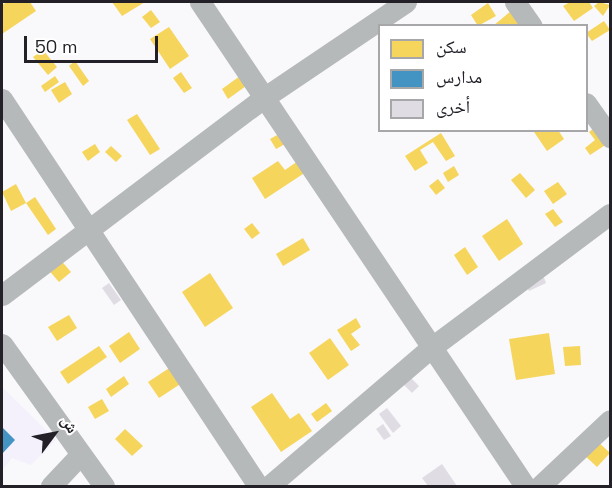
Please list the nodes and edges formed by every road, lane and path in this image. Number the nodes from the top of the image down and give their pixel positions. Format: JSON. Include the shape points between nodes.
{"nodes":[{"id":1,"x":200,"y":2,"type":"edge"},
{"id":2,"x":406,"y":2,"type":"edge"},
{"id":3,"x":515,"y":2,"type":"edge"},
{"id":4,"x":531,"y":24,"type":"edge"},
{"id":5,"x":265,"y":97,"type":"junction"},
{"id":6,"x":2,"y":99,"type":"edge"},
{"id":7,"x":588,"y":106,"type":"edge"},
{"id":8,"x":610,"y":137,"type":"edge"},
{"id":9,"x":610,"y":214,"type":"edge"},
{"id":10,"x":88,"y":230,"type":"junction"},
{"id":11,"x":2,"y":295,"type":"edge"},
{"id":12,"x":2,"y":344,"type":"edge"},
{"id":13,"x":432,"y":347,"type":"junction"},
{"id":14,"x":610,"y":420,"type":"edge"},
{"id":15,"x":80,"y":455,"type":"junction"},
{"id":16,"x":51,"y":486,"type":"edge"},
{"id":17,"x":104,"y":486,"type":"edge"},
{"id":18,"x":258,"y":486,"type":"edge"},
{"id":19,"x":270,"y":486,"type":"edge"},
{"id":20,"x":525,"y":486,"type":"edge"},
{"id":21,"x":540,"y":486,"type":"edge"}],
"edges":[{"from":1,"to":5,"type":"street"},
{"from":2,"to":5,"type":"street"},
{"from":3,"to":4,"type":"street"},
{"from":5,"to":10,"type":"street"},
{"from":5,"to":13,"type":"street"},
{"from":6,"to":10,"type":"street"},
{"from":7,"to":8,"type":"street"},
{"from":9,"to":13,"type":"street"},
{"from":10,"to":11,"type":"street"},
{"from":10,"to":18,"type":"street"},
{"from":12,"to":15,"type":"street"},
{"from":13,"to":19,"type":"street"},
{"from":13,"to":20,"type":"street"},
{"from":14,"to":21,"type":"street"},
{"from":15,"to":16,"type":"street"},
{"from":15,"to":17,"type":"street"}]}
